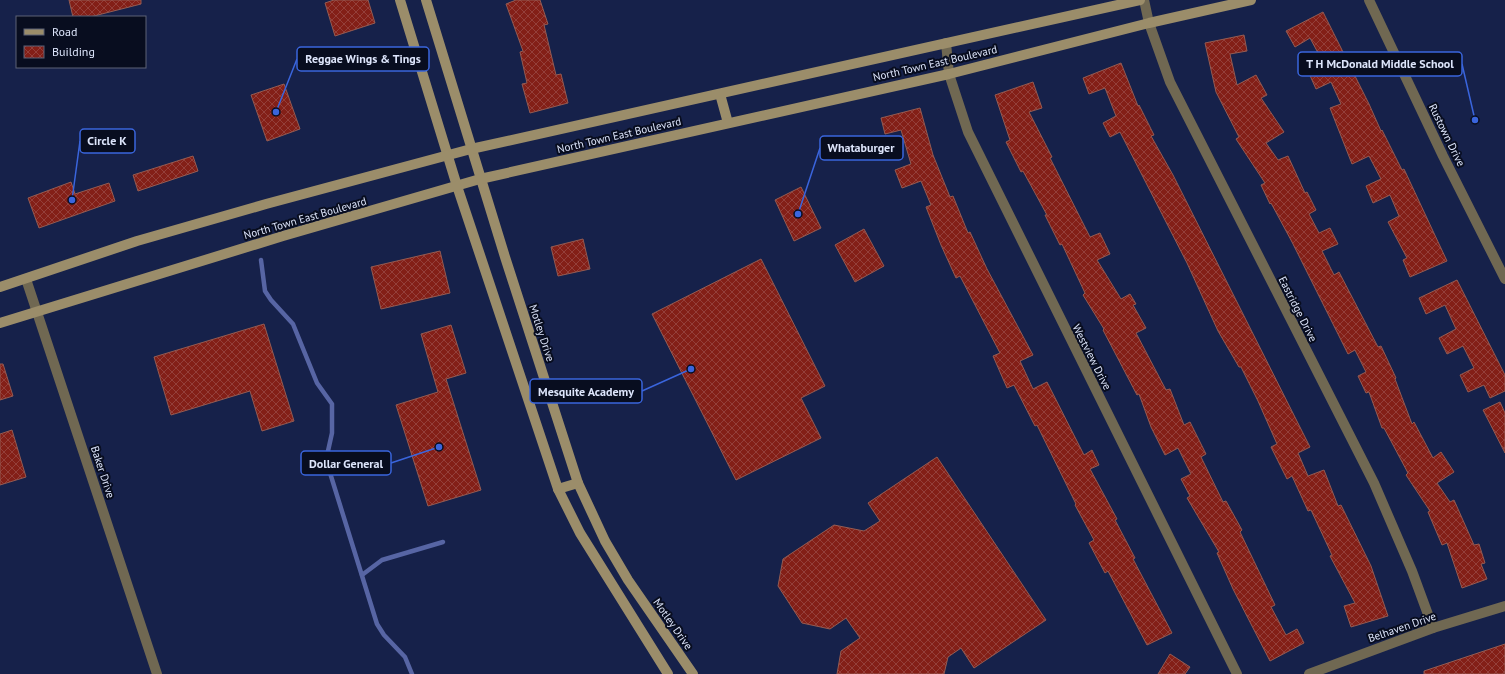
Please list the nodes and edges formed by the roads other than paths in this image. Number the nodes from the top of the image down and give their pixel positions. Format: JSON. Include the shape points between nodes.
{"nodes":[{"id":1,"x":400,"y":0,"type":"edge"},
{"id":2,"x":426,"y":0,"type":"edge"},
{"id":3,"x":1140,"y":0,"type":"edge"},
{"id":4,"x":1144,"y":0,"type":"edge"},
{"id":5,"x":1251,"y":0,"type":"edge"},
{"id":6,"x":1369,"y":0,"type":"edge"},
{"id":7,"x":1149,"y":23,"type":"junction"},
{"id":8,"x":946,"y":43,"type":"junction"},
{"id":9,"x":949,"y":74,"type":"junction"},
{"id":10,"x":720,"y":94,"type":"junction"},
{"id":11,"x":728,"y":123,"type":"junction"},
{"id":12,"x":471,"y":149,"type":"junction"},
{"id":13,"x":448,"y":157,"type":"junction"},
{"id":14,"x":480,"y":179,"type":"junction"},
{"id":15,"x":457,"y":186,"type":"junction"},
{"id":16,"x":26,"y":279,"type":"junction"},
{"id":17,"x":1505,"y":280,"type":"edge"},
{"id":18,"x":0,"y":287,"type":"edge"},
{"id":19,"x":37,"y":311,"type":"junction"},
{"id":20,"x":0,"y":323,"type":"edge"},
{"id":21,"x":578,"y":483,"type":"junction"},
{"id":22,"x":558,"y":489,"type":"junction"},
{"id":23,"x":1505,"y":606,"type":"edge"},
{"id":24,"x":1433,"y":628,"type":"junction"},
{"id":25,"x":157,"y":674,"type":"edge"},
{"id":26,"x":668,"y":674,"type":"edge"},
{"id":27,"x":693,"y":674,"type":"edge"},
{"id":28,"x":1237,"y":674,"type":"edge"},
{"id":29,"x":1309,"y":674,"type":"edge"}],
"edges":[{"from":1,"to":13,"type":"main road"},
{"from":2,"to":12,"type":"main road","name":"Motley Drive"},
{"from":3,"to":8,"type":"main road","name":"North Town East Boulevard"},
{"from":4,"to":7,"type":"street","name":"Eastridge Drive"},
{"from":5,"to":7,"type":"main road","name":"North Town East Boulevard"},
{"from":6,"to":17,"type":"street","name":"Rustown Drive"},
{"from":7,"to":9,"type":"main road","name":"North Town East Boulevard"},
{"from":7,"to":24,"type":"street","name":"Eastridge Drive","via":[[1170,82],[1374,483],[1412,571]]},
{"from":8,"to":9,"type":"street","name":"Westview Drive"},
{"from":8,"to":10,"type":"main road","name":"North Town East Boulevard"},
{"from":9,"to":11,"type":"main road","name":"North Town East Boulevard"},
{"from":9,"to":28,"type":"street","name":"Westview Drive","via":[[968,132],[994,188]]},
{"from":10,"to":11,"type":"main road"},
{"from":10,"to":12,"type":"main road","name":"North Town East Boulevard"},
{"from":11,"to":14,"type":"main road","name":"North Town East Boulevard"},
{"from":12,"to":13,"type":"main road","name":"North Town East Boulevard"},
{"from":12,"to":14,"type":"main road","name":"Motley Drive"},
{"from":13,"to":15,"type":"main road"},
{"from":13,"to":16,"type":"main road","name":"North Town East Boulevard","via":[[266,204],[137,241]]},
{"from":14,"to":15,"type":"main road","name":"North Town East Boulevard"},
{"from":14,"to":21,"type":"main road","name":"Motley Drive"},
{"from":15,"to":19,"type":"main road","name":"North Town East Boulevard"},
{"from":15,"to":22,"type":"main road"},
{"from":16,"to":18,"type":"main road","name":"North Town East Boulevard"},
{"from":16,"to":19,"type":"street","name":"Baker Drive"},
{"from":19,"to":20,"type":"main road","name":"North Town East Boulevard"},
{"from":19,"to":25,"type":"street","name":"Baker Drive"},
{"from":21,"to":22,"type":"main road"},
{"from":21,"to":27,"type":"main road","name":"Motley Drive","via":[[605,541],[628,580]]},
{"from":22,"to":26,"type":"main road","via":[[580,533]]},
{"from":23,"to":24,"type":"street","name":"Belhaven Drive"},
{"from":24,"to":29,"type":"street","name":"Belhaven Drive"}]}
